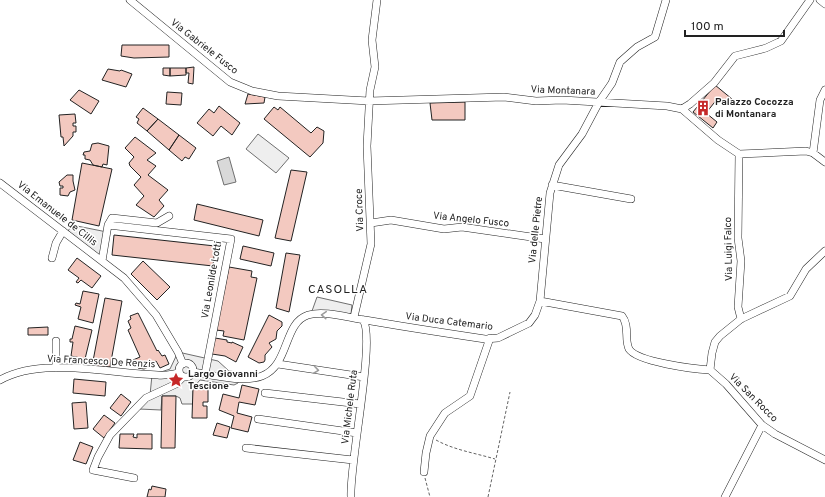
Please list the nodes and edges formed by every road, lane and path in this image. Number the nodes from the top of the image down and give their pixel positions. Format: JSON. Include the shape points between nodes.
{"nodes":[{"id":1,"x":130,"y":0,"type":"edge"},
{"id":2,"x":377,"y":0,"type":"edge"},
{"id":3,"x":666,"y":0,"type":"edge"},
{"id":4,"x":810,"y":0,"type":"edge"},
{"id":5,"x":820,"y":0,"type":"edge"},
{"id":6,"x":825,"y":4,"type":"edge"},
{"id":7,"x":825,"y":90,"type":"edge"},
{"id":8,"x":369,"y":101,"type":"junction"},
{"id":9,"x":599,"y":102,"type":"junction"},
{"id":10,"x":682,"y":109,"type":"junction"},
{"id":11,"x":739,"y":154,"type":"junction"},
{"id":12,"x":813,"y":154,"type":"junction"},
{"id":13,"x":825,"y":162,"type":"edge"},
{"id":14,"x":0,"y":183,"type":"edge"},
{"id":15,"x":552,"y":185,"type":"junction"},
{"id":16,"x":630,"y":199,"type":"dead end"},
{"id":17,"x":169,"y":216,"type":"dead end"},
{"id":18,"x":371,"y":223,"type":"junction"},
{"id":19,"x":108,"y":225,"type":"junction"},
{"id":20,"x":63,"y":231,"type":"junction"},
{"id":21,"x":545,"y":239,"type":"junction"},
{"id":22,"x":825,"y":251,"type":"edge"},
{"id":23,"x":52,"y":258,"type":"dead end"},
{"id":24,"x":102,"y":261,"type":"junction"},
{"id":25,"x":540,"y":301,"type":"junction"},
{"id":26,"x":354,"y":317,"type":"junction"},
{"id":27,"x":741,"y":319,"type":"junction"},
{"id":28,"x":362,"y":320,"type":"junction"},
{"id":29,"x":490,"y":338,"type":"junction"},
{"id":30,"x":56,"y":341,"type":"dead end"},
{"id":31,"x":183,"y":364,"type":"junction"},
{"id":32,"x":278,"y":364,"type":"junction"},
{"id":33,"x":56,"y":368,"type":"junction"},
{"id":34,"x":710,"y":370,"type":"junction"},
{"id":35,"x":193,"y":372,"type":"junction"},
{"id":36,"x":205,"y":374,"type":"junction"},
{"id":37,"x":181,"y":375,"type":"junction"},
{"id":38,"x":364,"y":377,"type":"junction"},
{"id":39,"x":0,"y":380,"type":"edge"},
{"id":40,"x":510,"y":392,"type":"dead end"},
{"id":41,"x":265,"y":393,"type":"dead end"},
{"id":42,"x":360,"y":404,"type":"junction"},
{"id":43,"x":258,"y":419,"type":"dead end"},
{"id":44,"x":762,"y":425,"type":"junction"},
{"id":45,"x":357,"y":433,"type":"junction"},
{"id":46,"x":430,"y":436,"type":"junction"},
{"id":47,"x":246,"y":448,"type":"dead end"},
{"id":48,"x":495,"y":459,"type":"junction"},
{"id":49,"x":353,"y":460,"type":"junction"},
{"id":50,"x":825,"y":460,"type":"edge"},
{"id":51,"x":424,"y":472,"type":"joint"},
{"id":52,"x":134,"y":478,"type":"dead end"},
{"id":53,"x":350,"y":497,"type":"edge"},
{"id":54,"x":430,"y":497,"type":"edge"},
{"id":55,"x":488,"y":497,"type":"edge"},
{"id":56,"x":726,"y":497,"type":"edge"}],
"edges":[{"from":1,"to":8,"type":"street","name":"Via Gabriele Fusco","via":[[230,82],[252,91],[278,96]]},
{"from":2,"to":8,"type":"street","name":"Via Croce","via":[[372,40],[375,67]]},
{"from":3,"to":9,"type":"street","name":"Via delle Pietre","via":[[655,37],[637,47],[620,62],[612,84]]},
{"from":4,"to":10,"type":"street","via":[[781,42],[735,56],[714,83]]},
{"from":5,"to":6,"type":"street"},
{"from":7,"to":12,"type":"street","via":[[820,100]]},
{"from":8,"to":9,"type":"street","name":"Via Montanara","via":[[504,97],[536,101]]},
{"from":8,"to":18,"type":"street","name":"Via Croce"},
{"from":9,"to":10,"type":"street","name":"Via Montanara"},
{"from":9,"to":15,"type":"street","name":"Via delle Pietre","via":[[582,134],[559,165]]},
{"from":10,"to":11,"type":"street","via":[[718,140]]},
{"from":11,"to":12,"type":"street","via":[[806,151]]},
{"from":11,"to":27,"type":"street","name":"Via Luigi Falco","via":[[738,238],[741,262],[738,307]]},
{"from":12,"to":13,"type":"street"},
{"from":14,"to":20,"type":"street","name":"Via Emanuele de Cillis"},
{"from":15,"to":16,"type":"street"},
{"from":15,"to":21,"type":"street","name":"Via delle Pietre"},
{"from":17,"to":19,"type":"street","via":[[157,223],[112,218]]},
{"from":18,"to":21,"type":"street","name":"Via Angelo Fusco","via":[[391,220],[444,229],[462,227]]},
{"from":18,"to":26,"type":"street","name":"Via Croce","via":[[370,249]]},
{"from":19,"to":24,"type":"street","name":"Via Emanuele de Cillis"},
{"from":19,"to":36,"type":"street","name":"Via Leonilde Lotti","via":[[231,239]]},
{"from":20,"to":23,"type":"street"},
{"from":20,"to":24,"type":"street","name":"Via Emanuele de Cillis"},
{"from":21,"to":25,"type":"street","name":"Via delle Pietre"},
{"from":22,"to":27,"type":"street","via":[[806,268],[790,296]]},
{"from":24,"to":31,"type":"street","name":"Via Emanuele de Cillis","via":[[124,278],[156,315]]},
{"from":25,"to":29,"type":"street","name":"Via Duca Catemario","via":[[535,316],[528,323],[498,338]]},
{"from":25,"to":34,"type":"street","via":[[622,316],[626,321],[629,348],[634,354],[645,359],[698,370]]},
{"from":26,"to":28,"type":"street"},
{"from":26,"to":32,"type":"street","one_way":true,"via":[[315,314],[302,318],[296,324]]},
{"from":27,"to":34,"type":"street","via":[[715,342]]},
{"from":28,"to":29,"type":"street","name":"Via Duca Catemario"},
{"from":28,"to":38,"type":"street","name":"Via Michele Ruta","via":[[366,324]]},
{"from":29,"to":46,"type":"street","via":[[470,396],[445,412]]},
{"from":30,"to":33,"type":"street"},
{"from":31,"to":35,"type":"street","via":[[191,366]]},
{"from":31,"to":37,"type":"street","via":[[179,369]]},
{"from":32,"to":36,"type":"street","via":[[262,376],[253,378]]},
{"from":32,"to":38,"type":"street","one_way":true},
{"from":33,"to":37,"type":"street","name":"Via Francesco De Renzis","via":[[160,376]]},
{"from":33,"to":39,"type":"street","name":"Via Francesco De Renzis","via":[[28,369]]},
{"from":34,"to":44,"type":"street","name":"Via San Rocco","via":[[726,384]]},
{"from":35,"to":36,"type":"street"},
{"from":35,"to":37,"type":"street","via":[[189,377]]},
{"from":37,"to":52,"type":"street","via":[[176,384],[146,398],[110,435],[93,470]]},
{"from":38,"to":42,"type":"street","name":"Via Michele Ruta"},
{"from":40,"to":48,"type":"path"},
{"from":41,"to":42,"type":"street"},
{"from":42,"to":45,"type":"street","name":"Via Michele Ruta"},
{"from":43,"to":45,"type":"street"},
{"from":44,"to":50,"type":"street","name":"Via San Rocco"},
{"from":44,"to":56,"type":"street"},
{"from":45,"to":49,"type":"street","name":"Via Michele Ruta"},
{"from":46,"to":48,"type":"path","via":[[449,447],[461,448]]},
{"from":46,"to":51,"type":"street"},
{"from":47,"to":49,"type":"street"},
{"from":48,"to":55,"type":"path"},
{"from":49,"to":53,"type":"street","name":"Via Michele Ruta"},
{"from":51,"to":54,"type":"path"}]}
